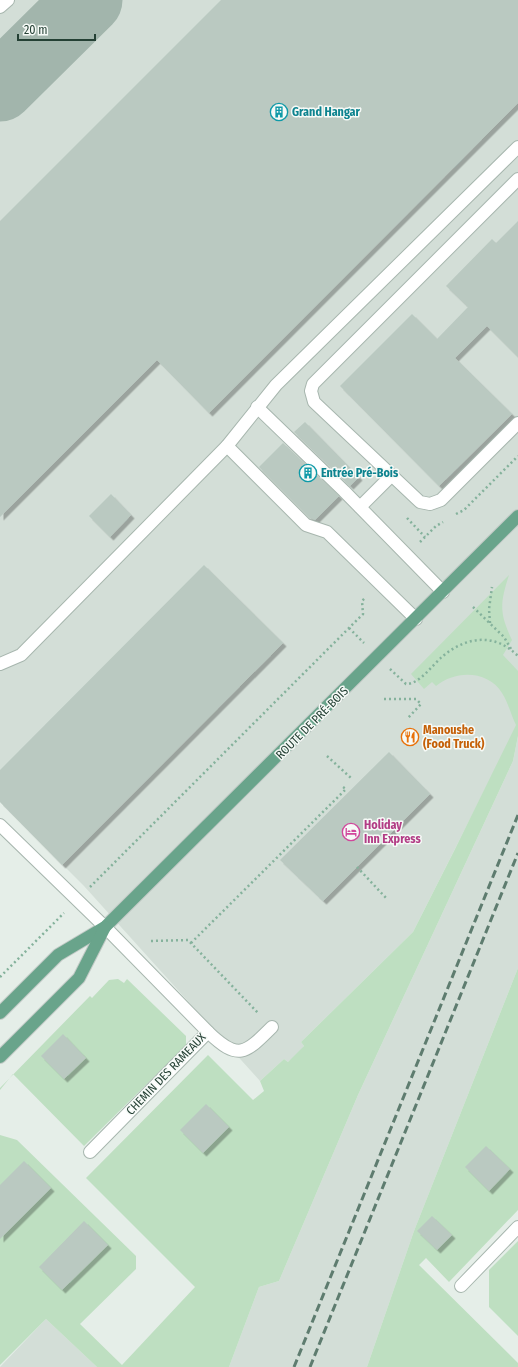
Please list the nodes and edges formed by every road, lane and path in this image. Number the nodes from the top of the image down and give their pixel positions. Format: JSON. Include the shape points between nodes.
{"nodes":[{"id":1,"x":8,"y":0,"type":"edge"},
{"id":2,"x":0,"y":7,"type":"edge"},
{"id":3,"x":518,"y":147,"type":"edge"},
{"id":4,"x":518,"y":180,"type":"edge"},
{"id":5,"x":257,"y":407,"type":"junction"},
{"id":6,"x":518,"y":423,"type":"edge"},
{"id":7,"x":227,"y":446,"type":"junction"},
{"id":8,"x":518,"y":456,"type":"edge"},
{"id":9,"x":391,"y":476,"type":"junction"},
{"id":10,"x":360,"y":507,"type":"junction"},
{"id":11,"x":453,"y":516,"type":"dead end"},
{"id":12,"x":518,"y":516,"type":"edge"},
{"id":13,"x":447,"y":519,"type":"dead end"},
{"id":14,"x":406,"y":556,"type":"junction"},
{"id":15,"x":379,"y":583,"type":"junction"},
{"id":16,"x":492,"y":586,"type":"dead end"},
{"id":17,"x":443,"y":592,"type":"junction"},
{"id":18,"x":473,"y":607,"type":"dead end"},
{"id":19,"x":416,"y":619,"type":"junction"},
{"id":20,"x":490,"y":624,"type":"junction"},
{"id":21,"x":511,"y":649,"type":"junction"},
{"id":22,"x":518,"y":656,"type":"edge"},
{"id":23,"x":0,"y":664,"type":"edge"},
{"id":24,"x":402,"y":680,"type":"dead end"},
{"id":25,"x":384,"y":699,"type":"dead end"},
{"id":26,"x":408,"y":718,"type":"dead end"},
{"id":27,"x":327,"y":756,"type":"dead end"},
{"id":28,"x":351,"y":778,"type":"dead end"},
{"id":29,"x":343,"y":787,"type":"dead end"},
{"id":30,"x":0,"y":825,"type":"edge"},
{"id":31,"x":358,"y":867,"type":"dead end"},
{"id":32,"x":387,"y":899,"type":"dead end"},
{"id":33,"x":77,"y":900,"type":"junction"},
{"id":34,"x":105,"y":927,"type":"junction"},
{"id":35,"x":151,"y":941,"type":"dead end"},
{"id":36,"x":191,"y":943,"type":"junction"},
{"id":37,"x":0,"y":978,"type":"edge"},
{"id":38,"x":0,"y":1013,"type":"edge"},
{"id":39,"x":272,"y":1027,"type":"joint"},
{"id":40,"x":208,"y":1032,"type":"junction"},
{"id":41,"x":0,"y":1057,"type":"edge"},
{"id":42,"x":90,"y":1152,"type":"dead end"},
{"id":43,"x":518,"y":1227,"type":"edge"},
{"id":44,"x":461,"y":1286,"type":"dead end"}],
"edges":[{"from":1,"to":2,"type":"street"},
{"from":3,"to":5,"type":"street","via":[[276,385]]},
{"from":4,"to":9,"type":"street","via":[[313,384],[311,391],[314,402]]},
{"from":5,"to":7,"type":"street"},
{"from":5,"to":10,"type":"street"},
{"from":6,"to":9,"type":"street","via":[[442,500],[430,504],[420,502]]},
{"from":7,"to":15,"type":"street","via":[[306,525],[327,532]]},
{"from":7,"to":23,"type":"street","via":[[21,655]]},
{"from":8,"to":11,"type":"path","via":[[464,510]]},
{"from":9,"to":10,"type":"street"},
{"from":10,"to":14,"type":"street"},
{"from":12,"to":17,"type":"main road","name":"ROUTE DE PRÉ-BOIS"},
{"from":13,"to":14,"type":"path","via":[[436,526]]},
{"from":14,"to":17,"type":"street"},
{"from":15,"to":19,"type":"street"},
{"from":15,"to":33,"type":"path","via":[[362,601],[363,614]]},
{"from":16,"to":20,"type":"path"},
{"from":17,"to":19,"type":"main road","name":"ROUTE DE PRÉ-BOIS"},
{"from":18,"to":20,"type":"path"},
{"from":19,"to":34,"type":"main road","name":"ROUTE DE PRÉ-BOIS"},
{"from":20,"to":21,"type":"path","via":[[504,637]]},
{"from":21,"to":22,"type":"path"},
{"from":21,"to":24,"type":"path","via":[[492,640],[467,643],[443,656],[414,683],[406,684]]},
{"from":25,"to":26,"type":"path","via":[[416,700],[421,704]]},
{"from":27,"to":28,"type":"path"},
{"from":29,"to":36,"type":"path","via":[[346,789]]},
{"from":30,"to":33,"type":"street","name":"CHEMIN DES RAMEAUX"},
{"from":31,"to":32,"type":"path"},
{"from":33,"to":34,"type":"street","name":"CHEMIN DES RAMEAUX"},
{"from":33,"to":37,"type":"path"},
{"from":34,"to":38,"type":"main road","name":"ROUTE DE PRÉ-BOIS","via":[[58,955]]},
{"from":34,"to":40,"type":"street","name":"CHEMIN DES RAMEAUX"},
{"from":34,"to":41,"type":"main road","name":"ROUTE DE PRÉ-BOIS","via":[[79,978]]},
{"from":35,"to":36,"type":"path","via":[[188,940]]},
{"from":36,"to":39,"type":"path"},
{"from":39,"to":40,"type":"street","via":[[251,1047],[237,1051],[224,1046]]},
{"from":40,"to":42,"type":"street","name":"CHEMIN DES RAMEAUX"},
{"from":43,"to":44,"type":"street"}]}
